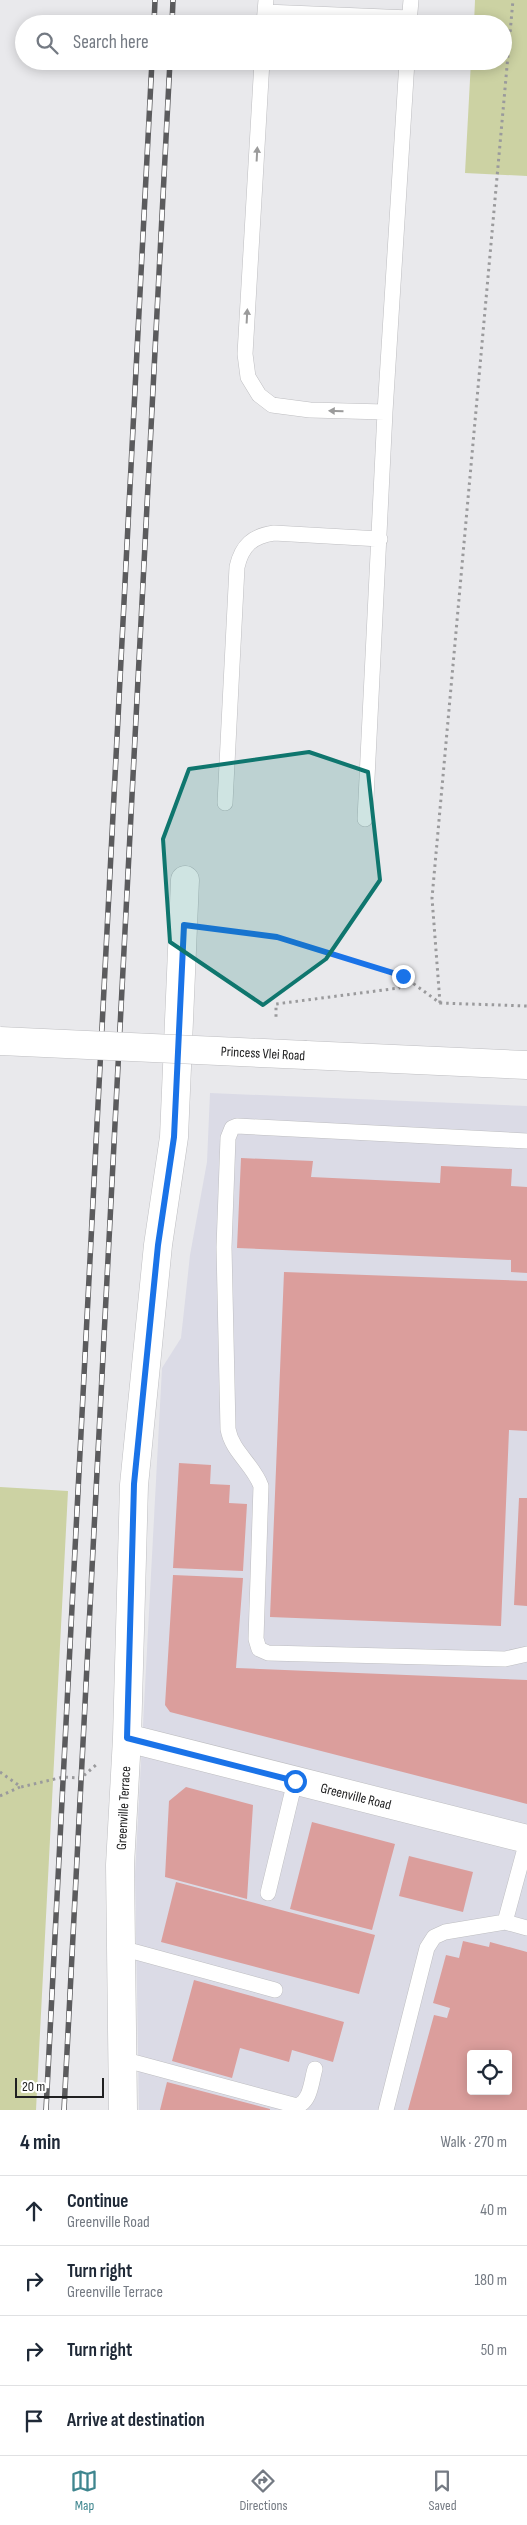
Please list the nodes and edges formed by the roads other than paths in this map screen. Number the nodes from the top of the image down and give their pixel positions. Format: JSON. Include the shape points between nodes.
{"nodes":[{"id":1,"x":411,"y":0,"type":"edge"},
{"id":2,"x":265,"y":12,"type":"edge"},
{"id":3,"x":313,"y":15,"type":"edge"},
{"id":4,"x":410,"y":15,"type":"edge"},
{"id":5,"x":261,"y":70,"type":"edge"},
{"id":6,"x":406,"y":70,"type":"edge"},
{"id":7,"x":385,"y":412,"type":"junction"},
{"id":8,"x":380,"y":539,"type":"junction"},
{"id":9,"x":225,"y":804,"type":"dead end"},
{"id":10,"x":365,"y":819,"type":"dead end"},
{"id":11,"x":185,"y":880,"type":"dead end"},
{"id":12,"x":0,"y":1041,"type":"edge"},
{"id":13,"x":527,"y":1064,"type":"edge"},
{"id":14,"x":527,"y":1141,"type":"edge"},
{"id":15,"x":527,"y":1654,"type":"edge"},
{"id":16,"x":127,"y":1738,"type":"junction"},
{"id":17,"x":295,"y":1781,"type":"junction"},
{"id":18,"x":527,"y":1840,"type":"edge"},
{"id":19,"x":268,"y":1893,"type":"dead end"},
{"id":20,"x":505,"y":1922,"type":"junction"},
{"id":21,"x":527,"y":1928,"type":"edge"},
{"id":22,"x":121,"y":1948,"type":"junction"},
{"id":23,"x":275,"y":1990,"type":"dead end"},
{"id":24,"x":122,"y":2059,"type":"junction"},
{"id":25,"x":315,"y":2069,"type":"dead end"},
{"id":26,"x":122,"y":2110,"type":"edge"},
{"id":27,"x":386,"y":2110,"type":"edge"}],
"edges":[{"from":1,"to":4,"type":"lane"},
{"from":2,"to":3,"type":"lane"},
{"from":7,"to":5,"type":"lane","one_way":true,"via":[[310,410],[272,405],[259,395],[248,377],[245,354]]},
{"from":6,"to":7,"type":"lane"},
{"from":7,"to":8,"type":"lane"},
{"from":8,"to":9,"type":"lane","via":[[274,533],[260,535],[248,542],[240,553],[236,567]]},
{"from":8,"to":10,"type":"lane"},
{"from":11,"to":16,"type":"street","name":"Greenville Terrace","via":[[174,1137],[158,1245],[134,1484]]},
{"from":12,"to":13,"type":"street","name":"Princess Vlei Road","bridge":true},
{"from":14,"to":15,"type":"lane","via":[[237,1126],[232,1128],[228,1138],[224,1247],[228,1429],[232,1444],[261,1486],[256,1639],[259,1649],[268,1653],[505,1660]]},
{"from":16,"to":17,"type":"street","name":"Greenville Road"},
{"from":16,"to":22,"type":"street","name":"Greenville Terrace","via":[[120,1865]]},
{"from":17,"to":18,"type":"street","name":"Greenville Road"},
{"from":17,"to":19,"type":"lane"},
{"from":18,"to":20,"type":"lane"},
{"from":20,"to":21,"type":"lane"},
{"from":20,"to":27,"type":"lane","via":[[446,1932],[430,1942]]},
{"from":22,"to":23,"type":"lane"},
{"from":22,"to":24,"type":"street","name":"Greenville Terrace"},
{"from":24,"to":25,"type":"lane","via":[[297,2106],[308,2096]]},
{"from":24,"to":26,"type":"street","name":"Greenville Terrace"}]}
